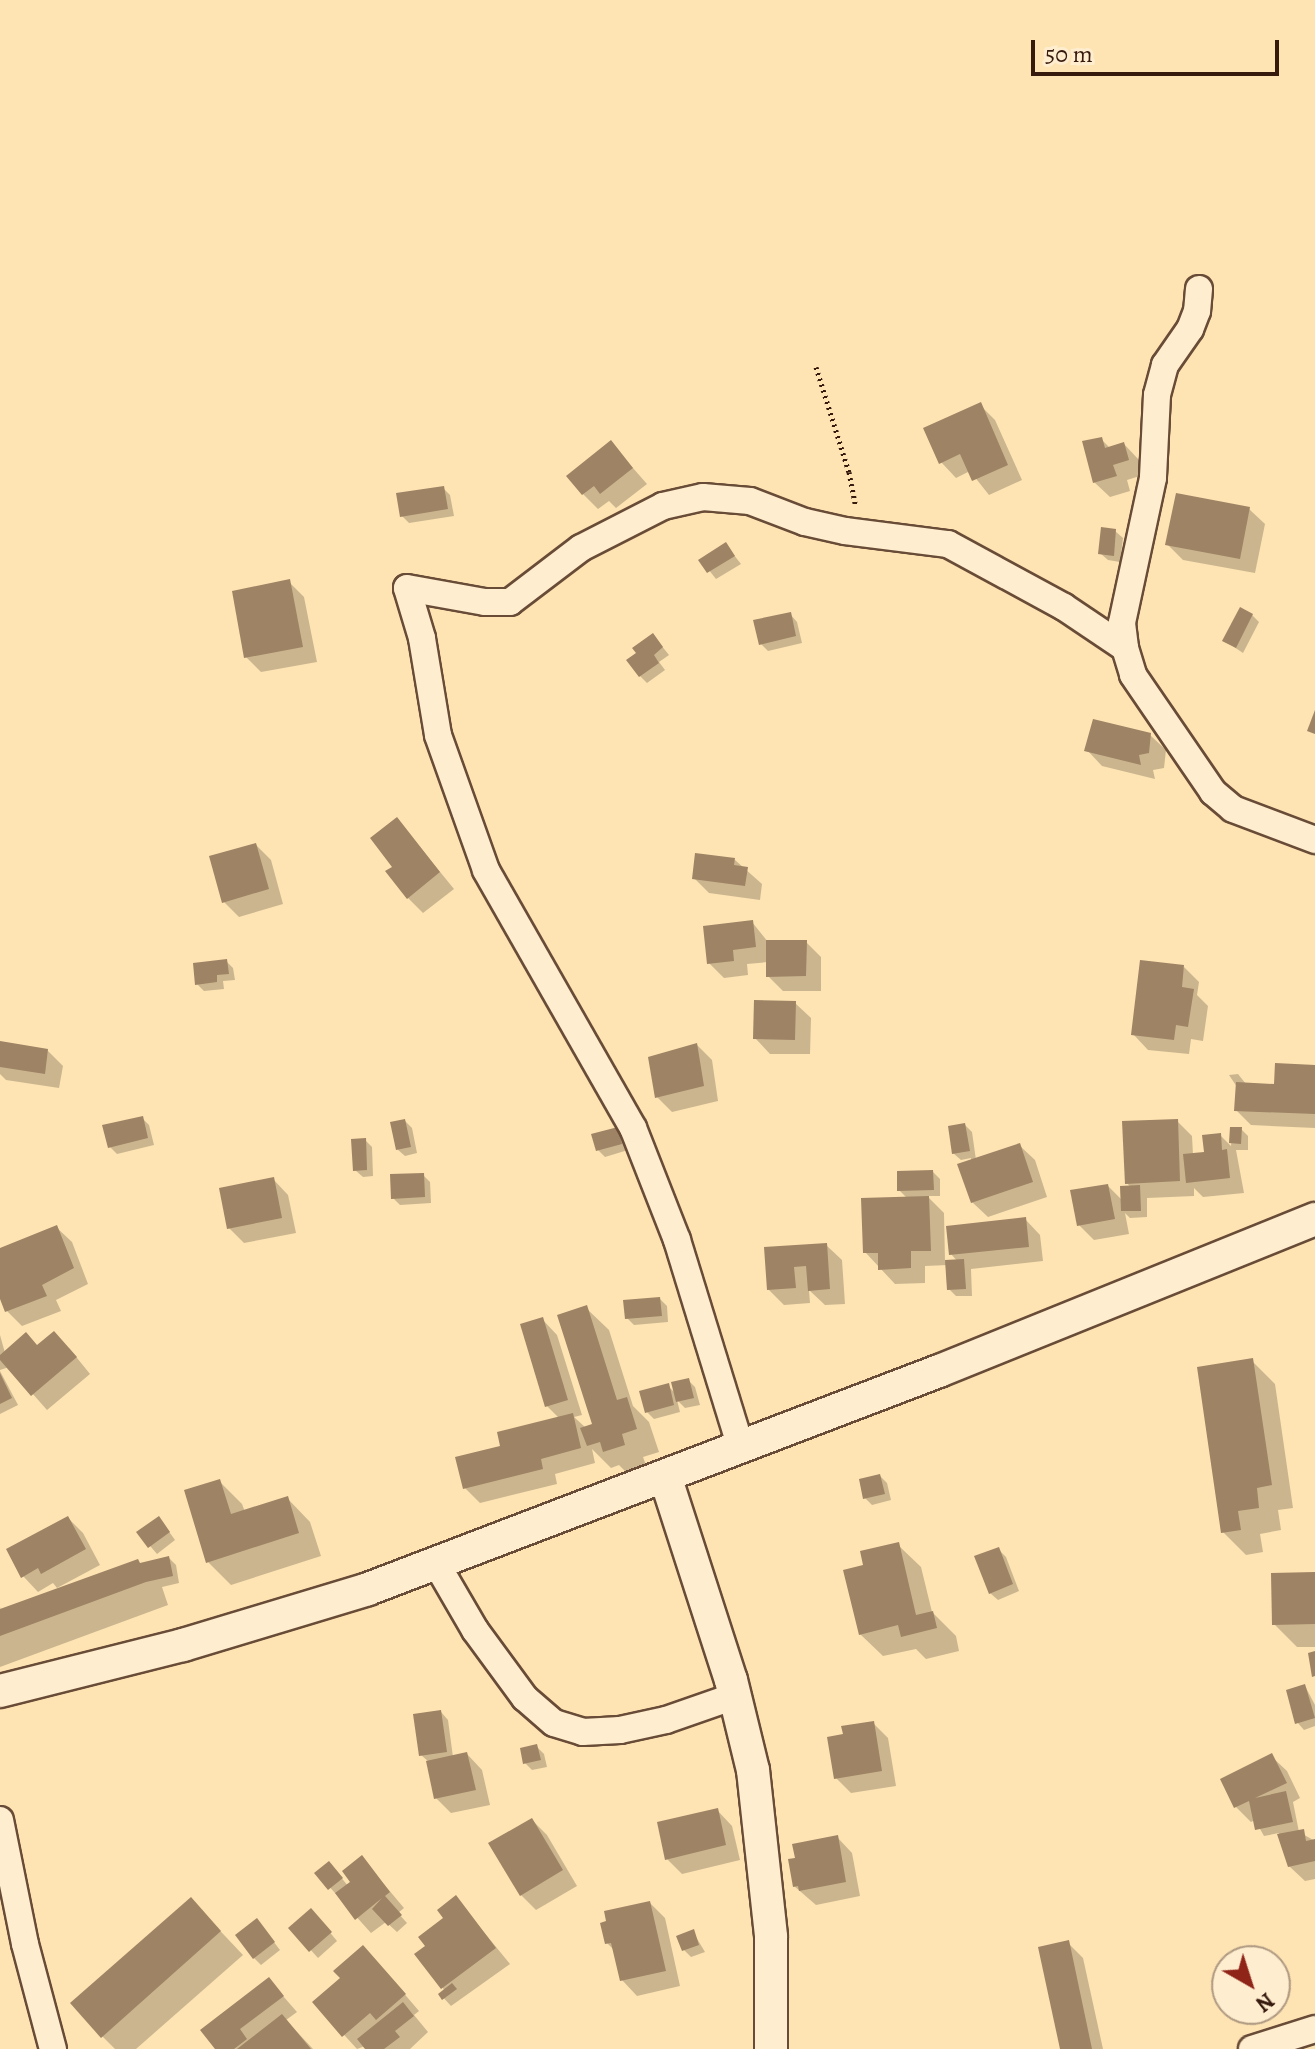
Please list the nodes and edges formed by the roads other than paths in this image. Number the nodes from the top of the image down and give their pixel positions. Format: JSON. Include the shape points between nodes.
{"nodes":[{"id":1,"x":1199,"y":289,"type":"dead end"},
{"id":2,"x":1125,"y":648,"type":"junction"},
{"id":3,"x":1315,"y":840,"type":"edge"},
{"id":4,"x":1315,"y":1219,"type":"edge"},
{"id":5,"x":741,"y":1448,"type":"junction"},
{"id":6,"x":665,"y":1476,"type":"junction"},
{"id":7,"x":436,"y":1563,"type":"junction"},
{"id":8,"x":0,"y":1691,"type":"edge"},
{"id":9,"x":735,"y":1696,"type":"junction"},
{"id":10,"x":0,"y":1820,"type":"edge"},
{"id":11,"x":1315,"y":2029,"type":"edge"},
{"id":12,"x":53,"y":2049,"type":"edge"},
{"id":13,"x":771,"y":2049,"type":"edge"},
{"id":14,"x":1252,"y":2049,"type":"edge"}],
"edges":[{"from":1,"to":2,"type":"street","via":[[1190,329],[1165,365],[1157,395],[1153,478],[1122,623]]},
{"from":2,"to":3,"type":"street","via":[[1133,675],[1213,792],[1233,809]]},
{"from":2,"to":5,"type":"street","via":[[1064,607],[948,544],[861,533],[805,522],[750,501],[703,497],[663,506],[581,548],[510,602],[407,588],[422,638],[438,735],[486,870],[633,1128],[677,1240]]},
{"from":4,"to":5,"type":"street"},
{"from":5,"to":6,"type":"street"},
{"from":6,"to":7,"type":"street"},
{"from":6,"to":9,"type":"street"},
{"from":7,"to":8,"type":"street","via":[[183,1645]]},
{"from":7,"to":9,"type":"street","via":[[475,1630],[525,1698],[554,1723],[583,1732],[620,1730]]},
{"from":9,"to":13,"type":"street","via":[[762,1833],[771,1937]]},
{"from":10,"to":12,"type":"street"},
{"from":11,"to":14,"type":"street"}]}
